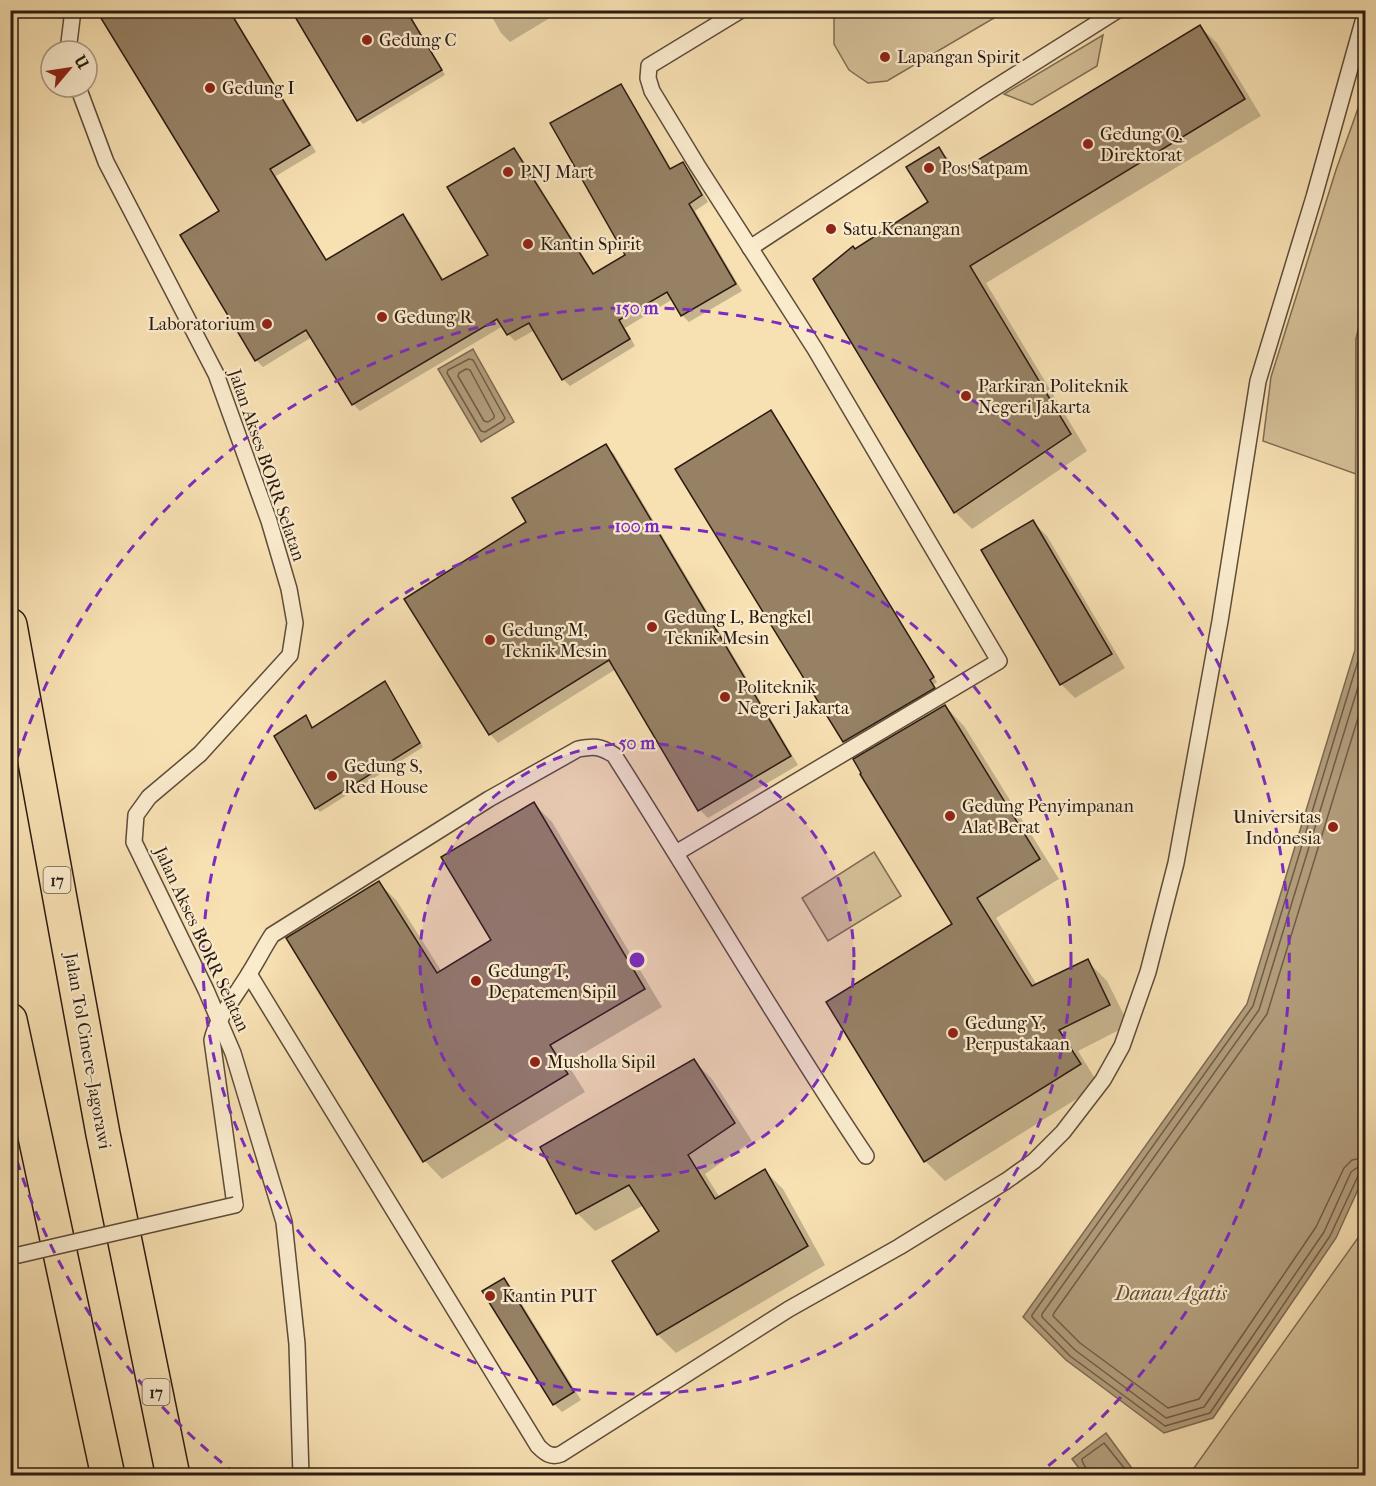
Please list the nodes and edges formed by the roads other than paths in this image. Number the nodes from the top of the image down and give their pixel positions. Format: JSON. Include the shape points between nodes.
{"nodes":[{"id":1,"x":73,"y":10,"type":"edge"},
{"id":2,"x":741,"y":10,"type":"edge"},
{"id":3,"x":1119,"y":10,"type":"edge"},
{"id":4,"x":1365,"y":12,"type":"edge"},
{"id":5,"x":69,"y":39,"type":"edge"},
{"id":6,"x":82,"y":99,"type":"edge"},
{"id":7,"x":750,"y":248,"type":"junction"},
{"id":8,"x":10,"y":625,"type":"edge"},
{"id":9,"x":676,"y":853,"type":"junction"},
{"id":10,"x":249,"y":974,"type":"junction"},
{"id":11,"x":10,"y":1020,"type":"edge"},
{"id":12,"x":220,"y":1021,"type":"junction"},
{"id":13,"x":866,"y":1156,"type":"dead end"},
{"id":14,"x":10,"y":1257,"type":"edge"},
{"id":15,"x":108,"y":1476,"type":"edge"},
{"id":16,"x":173,"y":1476,"type":"edge"},
{"id":17,"x":301,"y":1476,"type":"edge"}],
"edges":[{"from":1,"to":5,"type":"lane"},
{"from":2,"to":7,"type":"lane","via":[[649,66],[648,78],[696,165]]},
{"from":3,"to":7,"type":"lane"},
{"from":4,"to":10,"type":"lane","via":[[1258,381],[1176,863],[1148,972],[1122,1046],[1103,1080],[1063,1132],[1034,1161],[899,1247],[789,1309],[561,1454],[550,1455],[538,1446]]},
{"from":6,"to":12,"type":"lane","name":"Jalan Akses BORR Selatan","via":[[106,162],[216,374],[269,521],[295,623],[290,655],[200,754],[149,797],[136,816],[134,842]]},
{"from":7,"to":9,"type":"lane","via":[[815,349],[999,661]]},
{"from":8,"to":16,"type":"highway","name":"Jalan Tol Cinere–Jagorawi","number":"17","via":[[103,1134]]},
{"from":9,"to":10,"type":"lane","via":[[614,755],[603,748],[578,749],[272,935]]},
{"from":9,"to":13,"type":"lane"},
{"from":10,"to":12,"type":"lane"},
{"from":11,"to":15,"type":"highway"},
{"from":12,"to":14,"type":"lane","bridge":true,"via":[[212,1040],[235,1205]]},
{"from":12,"to":17,"type":"lane","name":"Jalan Akses BORR Selatan","via":[[284,1222],[297,1344]]}]}
